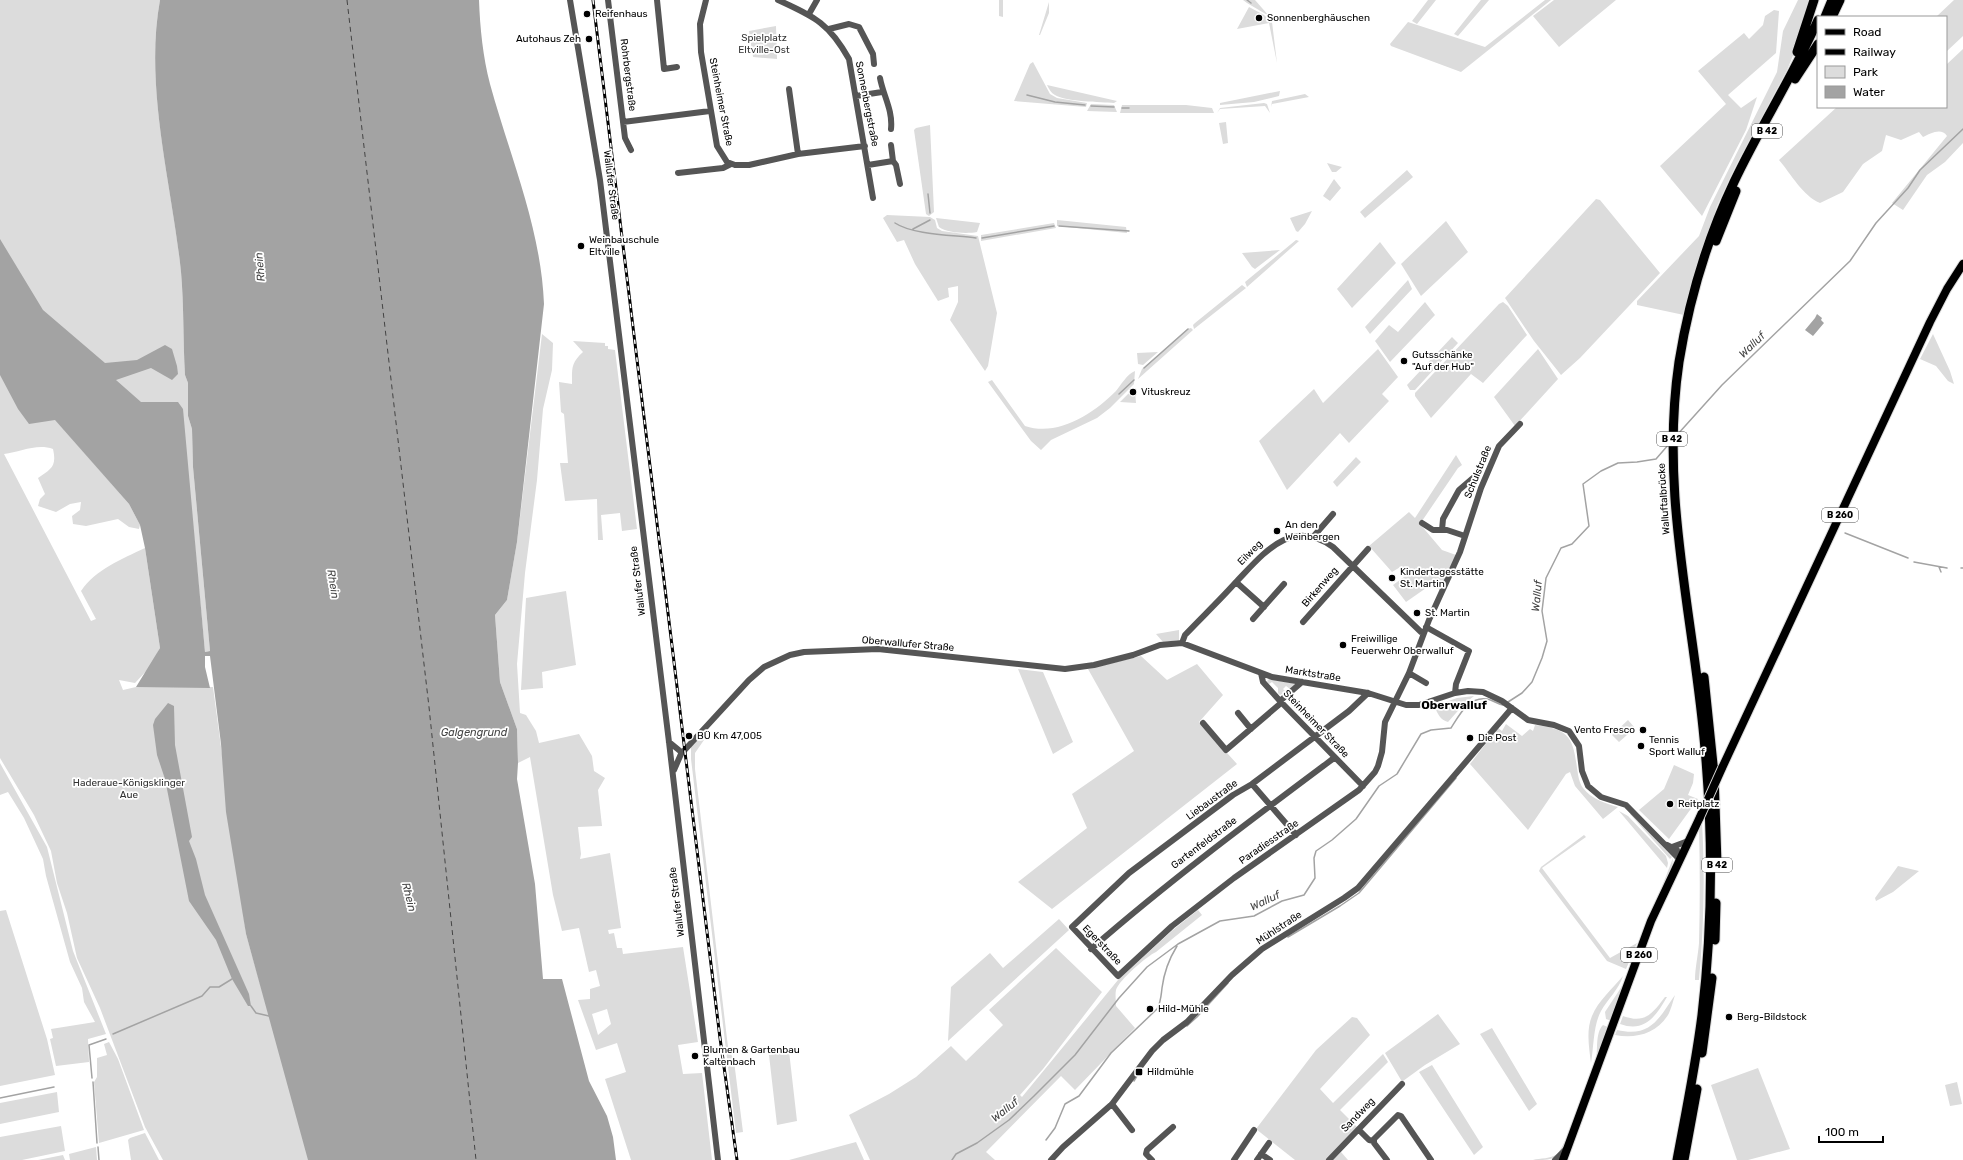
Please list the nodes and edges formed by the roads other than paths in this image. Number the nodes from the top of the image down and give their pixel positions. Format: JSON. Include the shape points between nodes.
{"nodes":[{"id":1,"x":570,"y":0,"type":"edge"},
{"id":2,"x":608,"y":0,"type":"edge"},
{"id":3,"x":656,"y":0,"type":"edge"},
{"id":4,"x":706,"y":0,"type":"edge"},
{"id":5,"x":778,"y":0,"type":"edge"},
{"id":6,"x":817,"y":0,"type":"edge"},
{"id":7,"x":1814,"y":0,"type":"edge"},
{"id":8,"x":1826,"y":0,"type":"edge"},
{"id":9,"x":1832,"y":0,"type":"edge"},
{"id":10,"x":1840,"y":0,"type":"edge"},
{"id":11,"x":809,"y":14,"type":"junction"},
{"id":12,"x":1819,"y":16,"type":"edge"},
{"id":13,"x":1825,"y":16,"type":"edge"},
{"id":14,"x":1832,"y":16,"type":"edge"},
{"id":15,"x":1817,"y":22,"type":"edge"},
{"id":16,"x":830,"y":29,"type":"junction"},
{"id":17,"x":1817,"y":36,"type":"edge"},
{"id":18,"x":1817,"y":46,"type":"edge"},
{"id":19,"x":874,"y":64,"type":"dead end"},
{"id":20,"x":677,"y":67,"type":"dead end"},
{"id":21,"x":880,"y":78,"type":"dead end"},
{"id":22,"x":1796,"y":79,"type":"junction"},
{"id":23,"x":789,"y":89,"type":"dead end"},
{"id":24,"x":882,"y":92,"type":"junction"},
{"id":25,"x":856,"y":96,"type":"junction"},
{"id":26,"x":1778,"y":99,"type":"junction"},
{"id":27,"x":710,"y":111,"type":"junction"},
{"id":28,"x":623,"y":122,"type":"junction"},
{"id":29,"x":890,"y":128,"type":"dead end"},
{"id":30,"x":891,"y":145,"type":"dead end"},
{"id":31,"x":865,"y":146,"type":"junction"},
{"id":32,"x":631,"y":150,"type":"dead end"},
{"id":33,"x":798,"y":154,"type":"junction"},
{"id":34,"x":893,"y":161,"type":"junction"},
{"id":35,"x":731,"y":164,"type":"junction"},
{"id":36,"x":868,"y":165,"type":"junction"},
{"id":37,"x":678,"y":173,"type":"dead end"},
{"id":38,"x":900,"y":184,"type":"dead end"},
{"id":39,"x":873,"y":198,"type":"dead end"},
{"id":40,"x":1963,"y":264,"type":"edge"},
{"id":41,"x":1693,"y":309,"type":"junction"},
{"id":42,"x":1520,"y":424,"type":"dead end"},
{"id":43,"x":1473,"y":478,"type":"dead end"},
{"id":44,"x":1333,"y":514,"type":"dead end"},
{"id":45,"x":1422,"y":523,"type":"dead end"},
{"id":46,"x":1442,"y":530,"type":"junction"},
{"id":47,"x":1466,"y":536,"type":"junction"},
{"id":48,"x":1313,"y":537,"type":"junction"},
{"id":49,"x":1368,"y":548,"type":"dead end"},
{"id":50,"x":1352,"y":565,"type":"junction"},
{"id":51,"x":1685,"y":570,"type":"junction"},
{"id":52,"x":1236,"y":582,"type":"junction"},
{"id":53,"x":1284,"y":584,"type":"dead end"},
{"id":54,"x":1264,"y":607,"type":"junction"},
{"id":55,"x":1253,"y":619,"type":"dead end"},
{"id":56,"x":1303,"y":622,"type":"dead end"},
{"id":57,"x":1425,"y":630,"type":"junction"},
{"id":58,"x":1182,"y":643,"type":"junction"},
{"id":59,"x":1112,"y":660,"type":"joint"},
{"id":60,"x":1261,"y":673,"type":"junction"},
{"id":61,"x":1409,"y":673,"type":"junction"},
{"id":62,"x":1302,"y":682,"type":"junction"},
{"id":63,"x":1426,"y":683,"type":"dead end"},
{"id":64,"x":1455,"y":693,"type":"junction"},
{"id":65,"x":1368,"y":694,"type":"junction"},
{"id":66,"x":1281,"y":702,"type":"junction"},
{"id":67,"x":1394,"y":702,"type":"junction"},
{"id":68,"x":1508,"y":705,"type":"junction"},
{"id":69,"x":1238,"y":713,"type":"dead end"},
{"id":70,"x":1203,"y":723,"type":"dead end"},
{"id":71,"x":1251,"y":729,"type":"junction"},
{"id":72,"x":1314,"y":736,"type":"junction"},
{"id":73,"x":669,"y":742,"type":"junction"},
{"id":74,"x":682,"y":751,"type":"junction"},
{"id":75,"x":670,"y":755,"type":"junction"},
{"id":76,"x":1334,"y":758,"type":"junction"},
{"id":77,"x":673,"y":774,"type":"junction"},
{"id":78,"x":1252,"y":784,"type":"junction"},
{"id":79,"x":1363,"y":786,"type":"junction"},
{"id":80,"x":1270,"y":806,"type":"junction"},
{"id":81,"x":1296,"y":835,"type":"junction"},
{"id":82,"x":1688,"y":841,"type":"junction"},
{"id":83,"x":1669,"y":846,"type":"junction"},
{"id":84,"x":1679,"y":859,"type":"junction"},
{"id":85,"x":1072,"y":927,"type":"joint"},
{"id":86,"x":1091,"y":949,"type":"junction"},
{"id":87,"x":1118,"y":976,"type":"joint"},
{"id":88,"x":1402,"y":1084,"type":"dead end"},
{"id":89,"x":1112,"y":1104,"type":"junction"},
{"id":90,"x":1581,"y":1116,"type":"junction"},
{"id":91,"x":1173,"y":1127,"type":"dead end"},
{"id":92,"x":1132,"y":1130,"type":"dead end"},
{"id":93,"x":1254,"y":1130,"type":"dead end"},
{"id":94,"x":1360,"y":1131,"type":"dead end"},
{"id":95,"x":1682,"y":1134,"type":"junction"},
{"id":96,"x":1374,"y":1141,"type":"junction"},
{"id":97,"x":1269,"y":1142,"type":"dead end"},
{"id":98,"x":1569,"y":1144,"type":"junction"},
{"id":99,"x":1261,"y":1154,"type":"junction"},
{"id":100,"x":718,"y":1160,"type":"edge"},
{"id":101,"x":1051,"y":1160,"type":"edge"},
{"id":102,"x":1152,"y":1160,"type":"edge"},
{"id":103,"x":1234,"y":1160,"type":"edge"},
{"id":104,"x":1257,"y":1160,"type":"edge"},
{"id":105,"x":1270,"y":1160,"type":"edge"},
{"id":106,"x":1329,"y":1160,"type":"edge"},
{"id":107,"x":1388,"y":1160,"type":"edge"},
{"id":108,"x":1431,"y":1160,"type":"edge"},
{"id":109,"x":1555,"y":1160,"type":"edge"},
{"id":110,"x":1563,"y":1160,"type":"edge"},
{"id":111,"x":1568,"y":1160,"type":"edge"},
{"id":112,"x":1673,"y":1160,"type":"edge"},
{"id":113,"x":1677,"y":1160,"type":"edge"},
{"id":114,"x":1684,"y":1160,"type":"edge"}],
"edges":[{"from":1,"to":73,"type":"street","name":"Wallufer Straße","via":[[600,180]]},
{"from":2,"to":28,"type":"street","name":"Rohrbergstraße"},
{"from":3,"to":20,"type":"street","via":[[664,69]]},
{"from":4,"to":27,"type":"street","name":"Steinheimer Straße","via":[[700,33]]},
{"from":5,"to":11,"type":"street","name":"Sonnenbergstraße"},
{"from":6,"to":11,"type":"street"},
{"from":7,"to":26,"type":"highway"},
{"from":8,"to":12,"type":"highway"},
{"from":9,"to":13,"type":"highway"},
{"from":10,"to":14,"type":"highway"},
{"from":11,"to":16,"type":"street","name":"Sonnenbergstraße"},
{"from":15,"to":26,"type":"highway","number":"B 42"},
{"from":16,"to":19,"type":"street","via":[[849,24],[859,27],[873,54]]},
{"from":16,"to":25,"type":"street","name":"Sonnenbergstraße","via":[[849,59]]},
{"from":17,"to":22,"type":"highway","number":"B 42"},
{"from":18,"to":22,"type":"highway"},
{"from":21,"to":24,"type":"street"},
{"from":22,"to":41,"type":"highway","number":"B 42","via":[[1733,197]]},
{"from":23,"to":33,"type":"street"},
{"from":24,"to":25,"type":"street"},
{"from":24,"to":29,"type":"street","via":[[887,96]]},
{"from":25,"to":31,"type":"street","name":"Sonnenbergstraße"},
{"from":26,"to":41,"type":"highway","number":"B 42","via":[[1723,205],[1703,259]]},
{"from":27,"to":28,"type":"street"},
{"from":27,"to":35,"type":"street","name":"Steinheimer Straße","via":[[717,146]]},
{"from":28,"to":32,"type":"street","name":"Rohrbergstraße","via":[[625,138]]},
{"from":30,"to":34,"type":"street"},
{"from":31,"to":33,"type":"street"},
{"from":31,"to":36,"type":"street","name":"Sonnenbergstraße"},
{"from":33,"to":35,"type":"street","via":[[749,165]]},
{"from":34,"to":36,"type":"street"},
{"from":34,"to":38,"type":"street"},
{"from":35,"to":37,"type":"street","via":[[723,168]]},
{"from":36,"to":39,"type":"street","name":"Sonnenbergstraße"},
{"from":40,"to":82,"type":"main road","number":"B 260","bridge":true,"via":[[1947,288],[1925,333]]},
{"from":41,"to":51,"type":"highway","name":"Walluftalbrücke","number":"B 42","via":[[1679,365],[1672,442],[1674,500]]},
{"from":42,"to":47,"type":"street","name":"Schulstraße","via":[[1499,446],[1481,488]]},
{"from":43,"to":46,"type":"street","name":"Schulstraße","via":[[1459,490],[1443,519]]},
{"from":44,"to":48,"type":"street"},
{"from":45,"to":46,"type":"street","via":[[1433,530]]},
{"from":46,"to":47,"type":"street"},
{"from":47,"to":57,"type":"street","name":"Schulstraße"},
{"from":48,"to":50,"type":"street","name":"Eilweg","via":[[1330,545]]},
{"from":48,"to":52,"type":"street","name":"Eilweg","via":[[1291,537],[1275,544]]},
{"from":49,"to":50,"type":"street","name":"Birkenweg"},
{"from":50,"to":56,"type":"street","name":"Birkenweg"},
{"from":50,"to":57,"type":"street","name":"Eilweg","via":[[1420,632]]},
{"from":51,"to":95,"type":"highway","number":"B 42","via":[[1704,739],[1711,871],[1702,1015]]},
{"from":51,"to":114,"type":"highway","number":"B 42","via":[[1712,745],[1717,871],[1716,926],[1708,1015]]},
{"from":52,"to":54,"type":"street"},
{"from":52,"to":58,"type":"street","name":"Eilweg","via":[[1186,635]]},
{"from":53,"to":54,"type":"street"},
{"from":54,"to":55,"type":"street"},
{"from":57,"to":61,"type":"street","name":"Schulstraße"},
{"from":57,"to":64,"type":"street","name":"Eilweg","via":[[1469,651]]},
{"from":58,"to":59,"type":"street","name":"Marktstraße","via":[[1160,645]]},
{"from":58,"to":60,"type":"street","name":"Marktstraße"},
{"from":59,"to":74,"type":"street","name":"Oberwallufer Straße","via":[[1081,668],[1055,669],[870,649],[804,652],[771,663],[754,675]]},
{"from":60,"to":62,"type":"street","name":"Marktstraße"},
{"from":60,"to":66,"type":"street","name":"Steinheimer Straße","via":[[1263,682]]},
{"from":61,"to":63,"type":"street"},
{"from":61,"to":67,"type":"street","name":"Schulstraße"},
{"from":62,"to":65,"type":"street","name":"Marktstraße"},
{"from":62,"to":66,"type":"street"},
{"from":64,"to":67,"type":"street","name":"Marktstraße","via":[[1419,705],[1406,706]]},
{"from":64,"to":68,"type":"street","name":"Marktstraße","via":[[1477,691]]},
{"from":65,"to":67,"type":"street","name":"Marktstraße"},
{"from":65,"to":72,"type":"street","name":"Liebaustraße"},
{"from":66,"to":71,"type":"street"},
{"from":66,"to":72,"type":"street","name":"Steinheimer Straße"},
{"from":67,"to":79,"type":"street","name":"Paradiesstraße","via":[[1385,722],[1378,766]]},
{"from":68,"to":83,"type":"street","name":"Marktstraße","via":[[1528,720],[1569,731],[1579,746],[1582,771],[1588,786],[1601,797],[1626,806]]},
{"from":68,"to":89,"type":"street","name":"Mühlstraße","via":[[1358,888],[1262,949],[1232,975],[1187,1022],[1152,1051]]},
{"from":69,"to":71,"type":"street"},
{"from":70,"to":71,"type":"street","via":[[1226,750]]},
{"from":72,"to":76,"type":"street","name":"Steinheimer Straße"},
{"from":72,"to":78,"type":"street","name":"Liebaustraße"},
{"from":73,"to":74,"type":"street"},
{"from":73,"to":75,"type":"street","name":"Wallufer Straße"},
{"from":74,"to":75,"type":"street","name":"Oberwallufer Straße"},
{"from":74,"to":77,"type":"street","name":"Oberwallufer Straße"},
{"from":75,"to":77,"type":"street","name":"Wallufer Straße"},
{"from":76,"to":79,"type":"street","name":"Steinheimer Straße"},
{"from":76,"to":80,"type":"street","name":"Gartenfeldstraße"},
{"from":77,"to":100,"type":"street","name":"Wallufer Straße"},
{"from":78,"to":80,"type":"street"},
{"from":78,"to":85,"type":"street","name":"Liebaustraße","via":[[1233,795],[1129,873]]},
{"from":79,"to":81,"type":"street","name":"Paradiesstraße"},
{"from":80,"to":81,"type":"street"},
{"from":80,"to":86,"type":"street","name":"Gartenfeldstraße","via":[[1148,899]]},
{"from":81,"to":87,"type":"street","name":"Paradiesstraße","via":[[1228,882],[1172,926]]},
{"from":82,"to":83,"type":"street"},
{"from":82,"to":84,"type":"main road","number":"B 260"},
{"from":83,"to":84,"type":"street","name":"Marktstraße","via":[[1671,852]]},
{"from":84,"to":90,"type":"main road","number":"B 260","via":[[1651,922]]},
{"from":85,"to":86,"type":"street","name":"Egerstraße"},
{"from":86,"to":87,"type":"street","name":"Egerstraße"},
{"from":88,"to":106,"type":"street","name":"Sandweg"},
{"from":89,"to":92,"type":"street"},
{"from":89,"to":101,"type":"street","name":"Mühlstraße","via":[[1062,1147]]},
{"from":90,"to":98,"type":"main road","number":"B 260"},
{"from":90,"to":111,"type":"main road","number":"B 260"},
{"from":91,"to":102,"type":"street","via":[[1147,1150],[1146,1154]]},
{"from":93,"to":103,"type":"street"},
{"from":94,"to":96,"type":"street","via":[[1369,1140]]},
{"from":95,"to":112,"type":"highway"},
{"from":95,"to":113,"type":"highway","number":"B 42"},
{"from":96,"to":107,"type":"street"},
{"from":96,"to":108,"type":"street","via":[[1396,1116],[1400,1115]]},
{"from":97,"to":99,"type":"street"},
{"from":98,"to":109,"type":"street","number":"B 260"},
{"from":98,"to":110,"type":"main road","number":"B 260"},
{"from":99,"to":104,"type":"street"},
{"from":99,"to":105,"type":"street"}]}
